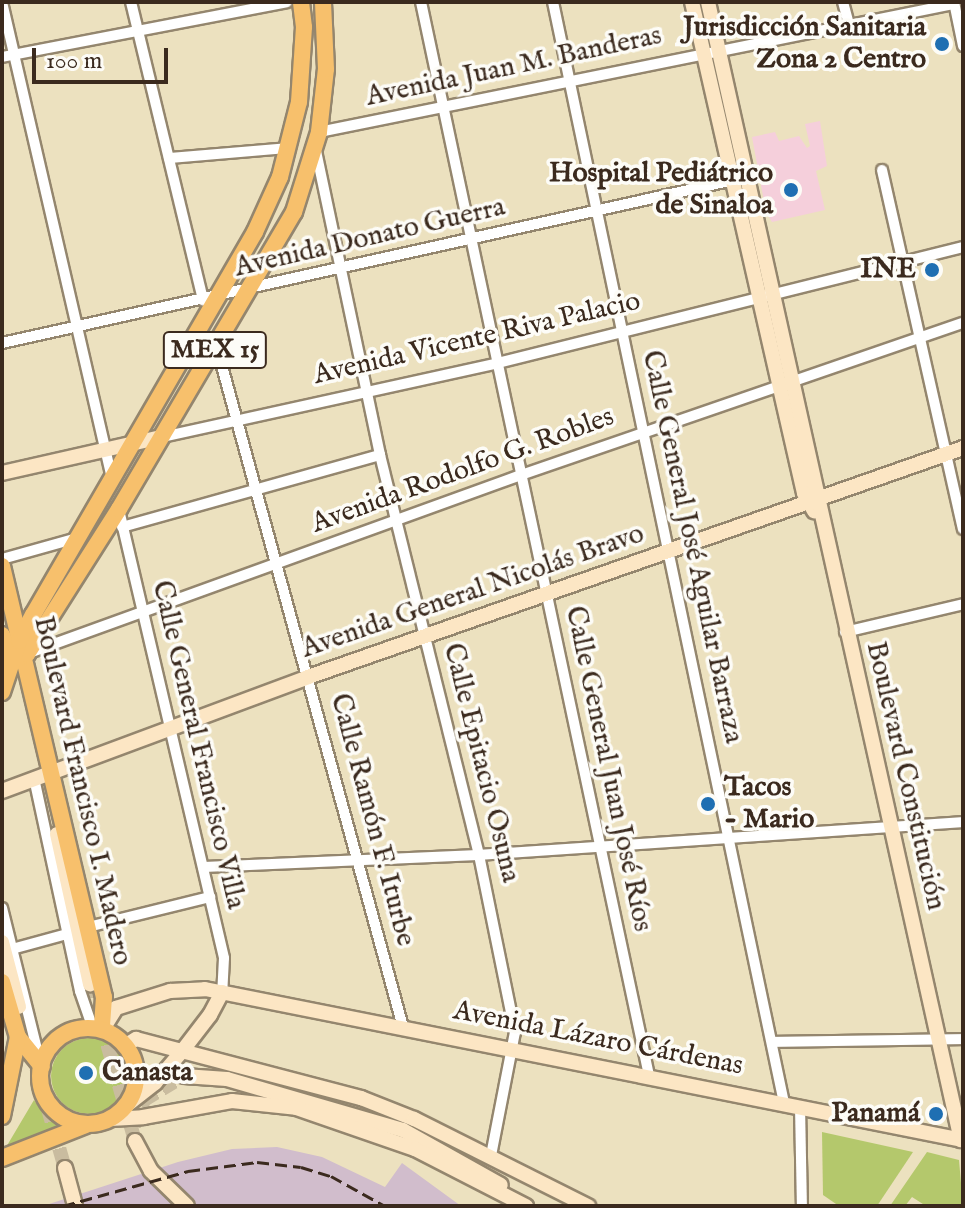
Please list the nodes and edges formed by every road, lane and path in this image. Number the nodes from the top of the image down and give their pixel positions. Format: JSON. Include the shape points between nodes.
{"nodes":[{"id":1,"x":2,"y":2,"type":"edge"},
{"id":2,"x":131,"y":2,"type":"edge"},
{"id":3,"x":287,"y":2,"type":"edge"},
{"id":4,"x":301,"y":2,"type":"edge"},
{"id":5,"x":323,"y":2,"type":"edge"},
{"id":6,"x":421,"y":2,"type":"edge"},
{"id":7,"x":553,"y":2,"type":"edge"},
{"id":8,"x":692,"y":2,"type":"edge"},
{"id":9,"x":708,"y":2,"type":"edge"},
{"id":10,"x":843,"y":2,"type":"edge"},
{"id":11,"x":954,"y":3,"type":"edge"},
{"id":12,"x":849,"y":24,"type":"junction"},
{"id":13,"x":139,"y":32,"type":"junction"},
{"id":14,"x":963,"y":46,"type":"edge"},
{"id":15,"x":711,"y":51,"type":"junction"},
{"id":16,"x":15,"y":55,"type":"junction"},
{"id":17,"x":2,"y":57,"type":"edge"},
{"id":18,"x":570,"y":79,"type":"junction"},
{"id":19,"x":443,"y":106,"type":"junction"},
{"id":20,"x":317,"y":140,"type":"junction"},
{"id":21,"x":288,"y":148,"type":"junction"},
{"id":22,"x":169,"y":158,"type":"junction"},
{"id":23,"x":882,"y":170,"type":"dead end"},
{"id":24,"x":740,"y":179,"type":"junction"},
{"id":25,"x":597,"y":211,"type":"junction"},
{"id":26,"x":472,"y":240,"type":"junction"},
{"id":27,"x":963,"y":247,"type":"edge"},
{"id":28,"x":902,"y":262,"type":"junction"},
{"id":29,"x":340,"y":270,"type":"junction"},
{"id":30,"x":251,"y":289,"type":"junction"},
{"id":31,"x":767,"y":296,"type":"junction"},
{"id":32,"x":210,"y":298,"type":"junction"},
{"id":33,"x":963,"y":323,"type":"edge"},
{"id":34,"x":78,"y":327,"type":"junction"},
{"id":35,"x":622,"y":331,"type":"junction"},
{"id":36,"x":919,"y":338,"type":"junction"},
{"id":37,"x":2,"y":343,"type":"edge"},
{"id":38,"x":217,"y":348,"type":"junction"},
{"id":39,"x":498,"y":363,"type":"junction"},
{"id":40,"x":794,"y":382,"type":"junction"},
{"id":41,"x":780,"y":387,"type":"junction"},
{"id":42,"x":366,"y":393,"type":"junction"},
{"id":43,"x":238,"y":421,"type":"junction"},
{"id":44,"x":644,"y":432,"type":"junction"},
{"id":45,"x":162,"y":437,"type":"junction"},
{"id":46,"x":131,"y":444,"type":"junction"},
{"id":47,"x":963,"y":448,"type":"edge"},
{"id":48,"x":105,"y":450,"type":"junction"},
{"id":49,"x":945,"y":453,"type":"junction"},
{"id":50,"x":380,"y":455,"type":"junction"},
{"id":51,"x":2,"y":473,"type":"edge"},
{"id":52,"x":521,"y":475,"type":"junction"},
{"id":53,"x":112,"y":480,"type":"junction"},
{"id":54,"x":257,"y":491,"type":"junction"},
{"id":55,"x":814,"y":502,"type":"junction"},
{"id":56,"x":119,"y":509,"type":"junction"},
{"id":57,"x":396,"y":520,"type":"junction"},
{"id":58,"x":122,"y":527,"type":"junction"},
{"id":59,"x":963,"y":529,"type":"edge"},
{"id":60,"x":77,"y":538,"type":"junction"},
{"id":61,"x":669,"y":552,"type":"junction"},
{"id":62,"x":2,"y":559,"type":"edge"},
{"id":63,"x":277,"y":563,"type":"junction"},
{"id":64,"x":2,"y":566,"type":"edge"},
{"id":65,"x":547,"y":595,"type":"junction"},
{"id":66,"x":963,"y":604,"type":"edge"},
{"id":67,"x":142,"y":611,"type":"junction"},
{"id":68,"x":845,"y":632,"type":"junction"},
{"id":69,"x":2,"y":635,"type":"edge"},
{"id":70,"x":425,"y":636,"type":"junction"},
{"id":71,"x":17,"y":655,"type":"edge"},
{"id":72,"x":308,"y":677,"type":"junction"},
{"id":73,"x":2,"y":692,"type":"edge"},
{"id":74,"x":170,"y":728,"type":"junction"},
{"id":75,"x":42,"y":775,"type":"junction"},
{"id":76,"x":2,"y":791,"type":"edge"},
{"id":77,"x":963,"y":822,"type":"edge"},
{"id":78,"x":892,"y":828,"type":"junction"},
{"id":79,"x":729,"y":838,"type":"junction"},
{"id":80,"x":600,"y":846,"type":"junction"},
{"id":81,"x":479,"y":855,"type":"junction"},
{"id":82,"x":358,"y":861,"type":"junction"},
{"id":83,"x":203,"y":867,"type":"junction"},
{"id":84,"x":210,"y":897,"type":"junction"},
{"id":85,"x":2,"y":908,"type":"edge"},
{"id":86,"x":88,"y":927,"type":"junction"},
{"id":87,"x":67,"y":934,"type":"junction"},
{"id":88,"x":7,"y":946,"type":"edge"},
{"id":89,"x":2,"y":982,"type":"edge"},
{"id":90,"x":90,"y":984,"type":"tunnel mouth"},
{"id":91,"x":222,"y":992,"type":"junction"},
{"id":92,"x":19,"y":1007,"type":"tunnel mouth"},
{"id":93,"x":403,"y":1027,"type":"junction"},
{"id":94,"x":99,"y":1029,"type":"junction"},
{"id":95,"x":18,"y":1037,"type":"junction"},
{"id":96,"x":938,"y":1038,"type":"junction"},
{"id":97,"x":963,"y":1039,"type":"edge"},
{"id":98,"x":772,"y":1042,"type":"junction"},
{"id":99,"x":126,"y":1045,"type":"junction"},
{"id":100,"x":183,"y":1050,"type":"junction"},
{"id":101,"x":513,"y":1050,"type":"junction"},
{"id":102,"x":41,"y":1069,"type":"junction"},
{"id":103,"x":184,"y":1076,"type":"tunnel mouth"},
{"id":104,"x":649,"y":1076,"type":"junction"},
{"id":105,"x":784,"y":1103,"type":"junction"},
{"id":106,"x":127,"y":1105,"type":"junction"},
{"id":107,"x":800,"y":1106,"type":"junction"},
{"id":108,"x":2,"y":1117,"type":"edge"},
{"id":109,"x":110,"y":1119,"type":"junction"},
{"id":110,"x":92,"y":1124,"type":"junction"},
{"id":111,"x":962,"y":1140,"type":"edge"},
{"id":112,"x":135,"y":1141,"type":"tunnel mouth"},
{"id":113,"x":491,"y":1156,"type":"junction"},
{"id":114,"x":2,"y":1158,"type":"edge"},
{"id":115,"x":65,"y":1168,"type":"tunnel mouth"},
{"id":116,"x":75,"y":1206,"type":"edge"},
{"id":117,"x":187,"y":1206,"type":"edge"},
{"id":118,"x":529,"y":1206,"type":"edge"},
{"id":119,"x":588,"y":1206,"type":"edge"},
{"id":120,"x":802,"y":1206,"type":"edge"}],
"edges":[{"from":1,"to":16,"type":"street"},
{"from":2,"to":13,"type":"street"},
{"from":3,"to":13,"type":"street"},
{"from":4,"to":21,"type":"main road","number":"MEX 15","via":[[303,66]]},
{"from":5,"to":20,"type":"main road","number":"MEX 15","via":[[326,69]]},
{"from":6,"to":19,"type":"street","name":"Calle General Juan José Ríos"},
{"from":7,"to":18,"type":"street","name":"Calle General José Aguilar Barraza"},
{"from":8,"to":15,"type":"main road","name":"Boulevard Constitución"},
{"from":9,"to":15,"type":"main road","name":"Boulevard Constitución"},
{"from":10,"to":12,"type":"street"},
{"from":11,"to":12,"type":"street","name":"Avenida Juan M. Banderas"},
{"from":11,"to":14,"type":"street"},
{"from":12,"to":15,"type":"street","name":"Avenida Juan M. Banderas"},
{"from":13,"to":16,"type":"street"},
{"from":13,"to":22,"type":"street"},
{"from":15,"to":18,"type":"street","name":"Avenida Juan M. Banderas"},
{"from":15,"to":24,"type":"main road","name":"Boulevard Constitución"},
{"from":16,"to":17,"type":"street"},
{"from":16,"to":34,"type":"street"},
{"from":18,"to":19,"type":"street","name":"Avenida Juan M. Banderas"},
{"from":18,"to":25,"type":"street","name":"Calle General José Aguilar Barraza"},
{"from":19,"to":20,"type":"street","name":"Avenida Juan M. Banderas"},
{"from":19,"to":26,"type":"street","name":"Calle General Juan José Ríos"},
{"from":20,"to":29,"type":"street","name":"Calle Epitacio Osuna"},
{"from":20,"to":30,"type":"main road","number":"MEX 15","via":[[294,212]]},
{"from":21,"to":22,"type":"street"},
{"from":21,"to":32,"type":"main road","number":"MEX 15","via":[[255,232]]},
{"from":22,"to":32,"type":"street"},
{"from":23,"to":28,"type":"street"},
{"from":24,"to":25,"type":"street","name":"Avenida Donato Guerra"},
{"from":24,"to":31,"type":"main road","name":"Boulevard Constitución"},
{"from":25,"to":26,"type":"street","name":"Avenida Donato Guerra"},
{"from":25,"to":35,"type":"street","name":"Calle General José Aguilar Barraza"},
{"from":26,"to":29,"type":"street","name":"Avenida Donato Guerra"},
{"from":26,"to":39,"type":"street","name":"Calle General Juan José Ríos"},
{"from":27,"to":28,"type":"street","name":"Avenida Vicente Riva Palacio"},
{"from":28,"to":31,"type":"street","name":"Avenida Vicente Riva Palacio"},
{"from":28,"to":36,"type":"street"},
{"from":29,"to":30,"type":"street","name":"Avenida Donato Guerra"},
{"from":29,"to":42,"type":"street","name":"Calle Epitacio Osuna"},
{"from":30,"to":32,"type":"street","name":"Avenida Donato Guerra"},
{"from":30,"to":38,"type":"main road","number":"MEX 15"},
{"from":31,"to":35,"type":"street","name":"Avenida Vicente Riva Palacio"},
{"from":31,"to":40,"type":"main road","name":"Boulevard Constitución"},
{"from":31,"to":41,"type":"main road","name":"Boulevard Constitución"},
{"from":32,"to":34,"type":"street","name":"Avenida Donato Guerra"},
{"from":32,"to":46,"type":"main road","number":"MEX 15"},
{"from":33,"to":36,"type":"street","name":"Avenida Rodolfo G. Robles"},
{"from":34,"to":37,"type":"street","name":"Avenida Donato Guerra"},
{"from":34,"to":48,"type":"street"},
{"from":35,"to":39,"type":"street","name":"Avenida Vicente Riva Palacio"},
{"from":35,"to":44,"type":"street","name":"Calle General José Aguilar Barraza"},
{"from":36,"to":40,"type":"street","name":"Avenida Rodolfo G. Robles"},
{"from":36,"to":49,"type":"street"},
{"from":38,"to":43,"type":"street","name":"Calle Ramón F. Iturbe"},
{"from":38,"to":45,"type":"main road","number":"MEX 15"},
{"from":39,"to":42,"type":"street","name":"Avenida Vicente Riva Palacio"},
{"from":39,"to":52,"type":"street","name":"Calle General Juan José Ríos"},
{"from":40,"to":41,"type":"street","name":"Avenida Rodolfo G. Robles"},
{"from":40,"to":55,"type":"main road","name":"Boulevard Constitución"},
{"from":41,"to":44,"type":"street","name":"Avenida Rodolfo G. Robles"},
{"from":41,"to":55,"type":"main road","name":"Boulevard Constitución"},
{"from":42,"to":43,"type":"street","name":"Avenida Vicente Riva Palacio"},
{"from":42,"to":50,"type":"street","name":"Calle Epitacio Osuna"},
{"from":43,"to":45,"type":"street","name":"Avenida Vicente Riva Palacio"},
{"from":43,"to":54,"type":"street","name":"Calle Ramón F. Iturbe"},
{"from":44,"to":52,"type":"street","name":"Avenida Rodolfo G. Robles"},
{"from":44,"to":61,"type":"street","name":"Calle General José Aguilar Barraza"},
{"from":45,"to":46,"type":"main road","name":"Avenida Vicente Riva Palacio"},
{"from":45,"to":56,"type":"main road","number":"MEX 15"},
{"from":46,"to":48,"type":"main road","name":"Avenida Vicente Riva Palacio"},
{"from":46,"to":53,"type":"main road","number":"MEX 15"},
{"from":47,"to":49,"type":"main road","name":"Avenida General Nicolás Bravo"},
{"from":48,"to":51,"type":"main road","name":"Avenida Vicente Riva Palacio"},
{"from":48,"to":53,"type":"street"},
{"from":49,"to":55,"type":"main road","name":"Avenida General Nicolás Bravo"},
{"from":49,"to":59,"type":"street"},
{"from":50,"to":54,"type":"street"},
{"from":50,"to":57,"type":"street","name":"Calle Epitacio Osuna"},
{"from":52,"to":57,"type":"street","name":"Avenida Rodolfo G. Robles"},
{"from":52,"to":65,"type":"street","name":"Calle General Juan José Ríos"},
{"from":53,"to":60,"type":"main road","number":"MEX 15"},
{"from":54,"to":58,"type":"street"},
{"from":54,"to":63,"type":"street","name":"Calle Ramón F. Iturbe"},
{"from":55,"to":61,"type":"main road","name":"Avenida General Nicolás Bravo"},
{"from":55,"to":68,"type":"main road","name":"Boulevard Constitución"},
{"from":56,"to":58,"type":"street","name":"Calle General Francisco Villa"},
{"from":56,"to":71,"type":"main road","number":"MEX 15"},
{"from":57,"to":63,"type":"street","name":"Avenida Rodolfo G. Robles"},
{"from":57,"to":70,"type":"street","name":"Calle Epitacio Osuna"},
{"from":58,"to":67,"type":"street","name":"Calle General Francisco Villa"},
{"from":60,"to":62,"type":"street"},
{"from":60,"to":71,"type":"main road","number":"MEX 15"},
{"from":61,"to":65,"type":"main road","name":"Avenida General Nicolás Bravo"},
{"from":61,"to":79,"type":"street","name":"Calle General José Aguilar Barraza"},
{"from":63,"to":67,"type":"street","name":"Avenida Rodolfo G. Robles"},
{"from":63,"to":72,"type":"street","name":"Calle Ramón F. Iturbe"},
{"from":64,"to":71,"type":"main road","name":"Boulevard Francisco I. Madero"},
{"from":65,"to":70,"type":"main road","name":"Avenida General Nicolás Bravo"},
{"from":65,"to":80,"type":"street","name":"Calle General Juan José Ríos"},
{"from":66,"to":68,"type":"street"},
{"from":67,"to":71,"type":"street","name":"Avenida Rodolfo G. Robles"},
{"from":67,"to":74,"type":"street","name":"Calle General Francisco Villa"},
{"from":68,"to":78,"type":"main road","name":"Boulevard Constitución"},
{"from":69,"to":71,"type":"main road","name":"Boulevard Francisco I. Madero"},
{"from":70,"to":72,"type":"main road","name":"Avenida General Nicolás Bravo"},
{"from":70,"to":81,"type":"street","name":"Calle Epitacio Osuna"},
{"from":71,"to":73,"type":"main road","number":"MEX 15"},
{"from":71,"to":75,"type":"main road","name":"Boulevard Francisco I. Madero"},
{"from":72,"to":74,"type":"main road","name":"Avenida General Nicolás Bravo"},
{"from":72,"to":82,"type":"street","name":"Calle Ramón F. Iturbe"},
{"from":74,"to":75,"type":"main road","name":"Avenida General Nicolás Bravo"},
{"from":74,"to":83,"type":"street","name":"Calle General Francisco Villa"},
{"from":75,"to":76,"type":"main road","name":"Avenida General Nicolás Bravo"},
{"from":75,"to":86,"type":"main road","name":"Boulevard Francisco I. Madero"},
{"from":75,"to":87,"type":"street","name":"Boulevard Francisco I. Madero"},
{"from":75,"to":90,"type":"main road"},
{"from":77,"to":78,"type":"street"},
{"from":78,"to":79,"type":"street"},
{"from":78,"to":96,"type":"main road","name":"Boulevard Constitución"},
{"from":79,"to":80,"type":"street"},
{"from":79,"to":98,"type":"street","name":"Calle General José Aguilar Barraza"},
{"from":80,"to":81,"type":"street"},
{"from":80,"to":104,"type":"street","name":"Calle General Juan José Ríos"},
{"from":81,"to":82,"type":"street"},
{"from":81,"to":101,"type":"street","name":"Calle Epitacio Osuna","via":[[515,1032]]},
{"from":82,"to":83,"type":"street"},
{"from":82,"to":93,"type":"street","name":"Calle Ramón F. Iturbe"},
{"from":83,"to":84,"type":"street","name":"Calle General Francisco Villa"},
{"from":84,"to":86,"type":"street"},
{"from":84,"to":91,"type":"street","name":"Calle General Francisco Villa","via":[[224,958]]},
{"from":85,"to":88,"type":"street"},
{"from":86,"to":94,"type":"main road","name":"Boulevard Francisco I. Madero","via":[[104,997]]},
{"from":87,"to":88,"type":"street"},
{"from":87,"to":94,"type":"street","name":"Boulevard Francisco I. Madero"},
{"from":88,"to":92,"type":"main road"},
{"from":88,"to":102,"type":"street"},
{"from":89,"to":95,"type":"main road"},
{"from":91,"to":93,"type":"main road","name":"Avenida Lázaro Cárdenas"},
{"from":91,"to":94,"type":"main road","name":"Avenida Lázaro Cárdenas","via":[[170,991],[116,1008]]},
{"from":91,"to":100,"type":"main road"},
{"from":93,"to":101,"type":"main road","name":"Avenida Lázaro Cárdenas"},
{"from":94,"to":99,"type":"main road"},
{"from":94,"to":102,"type":"main road","via":[[67,1032],[56,1040]]},
{"from":95,"to":102,"type":"main road"},
{"from":95,"to":108,"type":"main road"},
{"from":96,"to":97,"type":"street"},
{"from":96,"to":98,"type":"street"},
{"from":96,"to":111,"type":"main road","name":"Boulevard Constitución"},
{"from":98,"to":105,"type":"street","name":"Calle General José Aguilar Barraza"},
{"from":99,"to":100,"type":"main road","via":[[136,1039]]},
{"from":99,"to":106,"type":"main road","via":[[136,1075]]},
{"from":100,"to":106,"type":"main road"},
{"from":100,"to":113,"type":"main road","via":[[361,1098]]},
{"from":101,"to":104,"type":"main road","name":"Avenida Lázaro Cárdenas"},
{"from":101,"to":113,"type":"street","name":"Calle Epitacio Osuna"},
{"from":102,"to":108,"type":"main road","via":[[22,1079]]},
{"from":102,"to":110,"type":"main road","via":[[41,1085],[54,1109],[78,1123]]},
{"from":103,"to":118,"type":"main road","via":[[227,1079],[403,1130],[479,1170]]},
{"from":104,"to":105,"type":"main road","name":"Avenida Lázaro Cárdenas"},
{"from":105,"to":107,"type":"main road","name":"Avenida Lázaro Cárdenas"},
{"from":106,"to":109,"type":"main road"},
{"from":107,"to":111,"type":"main road","name":"Avenida Lázaro Cárdenas"},
{"from":107,"to":120,"type":"street"},
{"from":109,"to":110,"type":"main road"},
{"from":109,"to":118,"type":"main road","via":[[232,1101],[296,1108],[415,1149]]},
{"from":110,"to":114,"type":"main road"},
{"from":112,"to":117,"type":"main road","via":[[151,1171]]},
{"from":113,"to":119,"type":"main road"},
{"from":115,"to":116,"type":"main road"}]}
